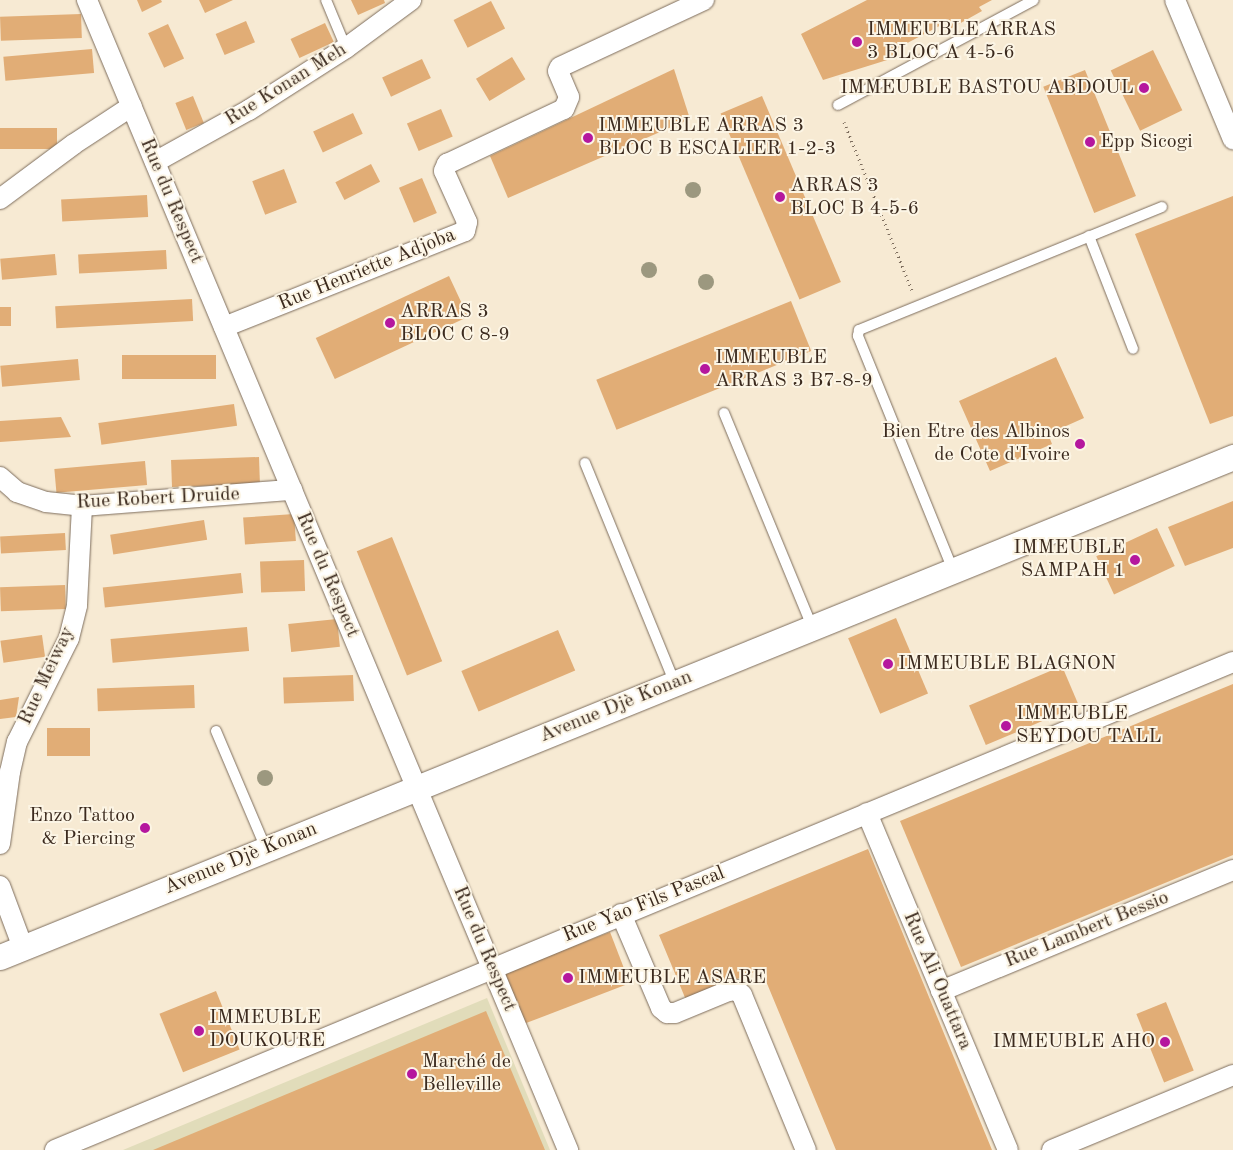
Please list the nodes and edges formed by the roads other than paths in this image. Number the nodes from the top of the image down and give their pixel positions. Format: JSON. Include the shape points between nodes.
{"nodes":[{"id":1,"x":87,"y":0,"type":"edge"},
{"id":2,"x":326,"y":0,"type":"edge"},
{"id":3,"x":411,"y":0,"type":"edge"},
{"id":4,"x":704,"y":0,"type":"edge"},
{"id":5,"x":1034,"y":0,"type":"edge"},
{"id":6,"x":1175,"y":0,"type":"edge"},
{"id":7,"x":346,"y":48,"type":"junction"},
{"id":8,"x":838,"y":105,"type":"road end"},
{"id":9,"x":132,"y":106,"type":"junction"},
{"id":10,"x":1233,"y":139,"type":"edge"},
{"id":11,"x":155,"y":162,"type":"junction"},
{"id":12,"x":0,"y":199,"type":"edge"},
{"id":13,"x":1162,"y":208,"type":"dead end"},
{"id":14,"x":1089,"y":236,"type":"junction"},
{"id":15,"x":224,"y":327,"type":"junction"},
{"id":16,"x":1133,"y":349,"type":"dead end"},
{"id":17,"x":724,"y":413,"type":"dead end"},
{"id":18,"x":1233,"y":457,"type":"edge"},
{"id":19,"x":585,"y":463,"type":"dead end"},
{"id":20,"x":0,"y":477,"type":"edge"},
{"id":21,"x":292,"y":490,"type":"junction"},
{"id":22,"x":82,"y":506,"type":"junction"},
{"id":23,"x":953,"y":570,"type":"junction"},
{"id":24,"x":812,"y":627,"type":"junction"},
{"id":25,"x":1233,"y":662,"type":"edge"},
{"id":26,"x":676,"y":683,"type":"junction"},
{"id":27,"x":216,"y":731,"type":"dead end"},
{"id":28,"x":416,"y":788,"type":"junction"},
{"id":29,"x":867,"y":813,"type":"junction"},
{"id":30,"x":0,"y":844,"type":"edge"},
{"id":31,"x":266,"y":849,"type":"junction"},
{"id":32,"x":1233,"y":870,"type":"edge"},
{"id":33,"x":0,"y":886,"type":"edge"},
{"id":34,"x":621,"y":914,"type":"junction"},
{"id":35,"x":23,"y":948,"type":"junction"},
{"id":36,"x":0,"y":957,"type":"edge"},
{"id":37,"x":492,"y":968,"type":"junction"},
{"id":38,"x":941,"y":990,"type":"junction"},
{"id":39,"x":1233,"y":1075,"type":"edge"},
{"id":40,"x":55,"y":1150,"type":"edge"},
{"id":41,"x":568,"y":1150,"type":"edge"},
{"id":42,"x":806,"y":1150,"type":"edge"},
{"id":43,"x":1008,"y":1150,"type":"edge"},
{"id":44,"x":1052,"y":1150,"type":"edge"}],
"edges":[{"from":1,"to":9,"type":"street","name":"Rue du Respect"},
{"from":2,"to":7,"type":"lane"},
{"from":3,"to":7,"type":"street","name":"Rue Konan Meh"},
{"from":4,"to":15,"type":"street","name":"Rue Henriette Adjoba","via":[[560,68],[558,70],[569,97],[564,109],[447,164],[444,170],[467,222],[465,231]]},
{"from":5,"to":8,"type":"lane"},
{"from":6,"to":10,"type":"street"},
{"from":7,"to":11,"type":"street","name":"Rue Konan Meh","via":[[249,110]]},
{"from":9,"to":11,"type":"street","name":"Rue du Respect"},
{"from":9,"to":12,"type":"street"},
{"from":11,"to":15,"type":"street","name":"Rue du Respect"},
{"from":13,"to":14,"type":"lane"},
{"from":14,"to":16,"type":"lane"},
{"from":14,"to":23,"type":"lane","via":[[863,326],[858,336]]},
{"from":15,"to":21,"type":"street","name":"Rue du Respect"},
{"from":17,"to":24,"type":"lane"},
{"from":18,"to":23,"type":"street","name":"Avenue Djè Konan"},
{"from":19,"to":26,"type":"lane"},
{"from":20,"to":22,"type":"street","name":"Rue Robert Druide","via":[[17,492],[46,502]]},
{"from":21,"to":22,"type":"street","name":"Rue Robert Druide"},
{"from":21,"to":28,"type":"street","name":"Rue du Respect"},
{"from":22,"to":30,"type":"street","name":"Rue Meiway","via":[[77,605],[69,638],[17,742]]},
{"from":23,"to":24,"type":"street","name":"Avenue Djè Konan"},
{"from":24,"to":26,"type":"street","name":"Avenue Djè Konan"},
{"from":25,"to":29,"type":"street","name":"Rue Yao Fils Pascal"},
{"from":26,"to":28,"type":"street","name":"Avenue Djè Konan"},
{"from":27,"to":31,"type":"lane"},
{"from":28,"to":31,"type":"street","name":"Avenue Djè Konan"},
{"from":28,"to":37,"type":"street","name":"Rue du Respect"},
{"from":29,"to":34,"type":"street","name":"Rue Yao Fils Pascal"},
{"from":29,"to":38,"type":"street","name":"Rue Ali Ouattara"},
{"from":31,"to":35,"type":"street","name":"Avenue Djè Konan"},
{"from":32,"to":38,"type":"street","name":"Rue Lambert Bessio"},
{"from":33,"to":35,"type":"street"},
{"from":34,"to":37,"type":"street","name":"Rue Yao Fils Pascal"},
{"from":34,"to":42,"type":"street","via":[[661,1008],[667,1013],[675,1013],[728,991],[737,990],[742,996]]},
{"from":35,"to":36,"type":"street","name":"Avenue Djè Konan"},
{"from":37,"to":40,"type":"street","name":"Rue Yao Fils Pascal"},
{"from":37,"to":41,"type":"street","name":"Rue du Respect"},
{"from":38,"to":43,"type":"street","name":"Rue Ali Ouattara"},
{"from":39,"to":44,"type":"street"}]}
